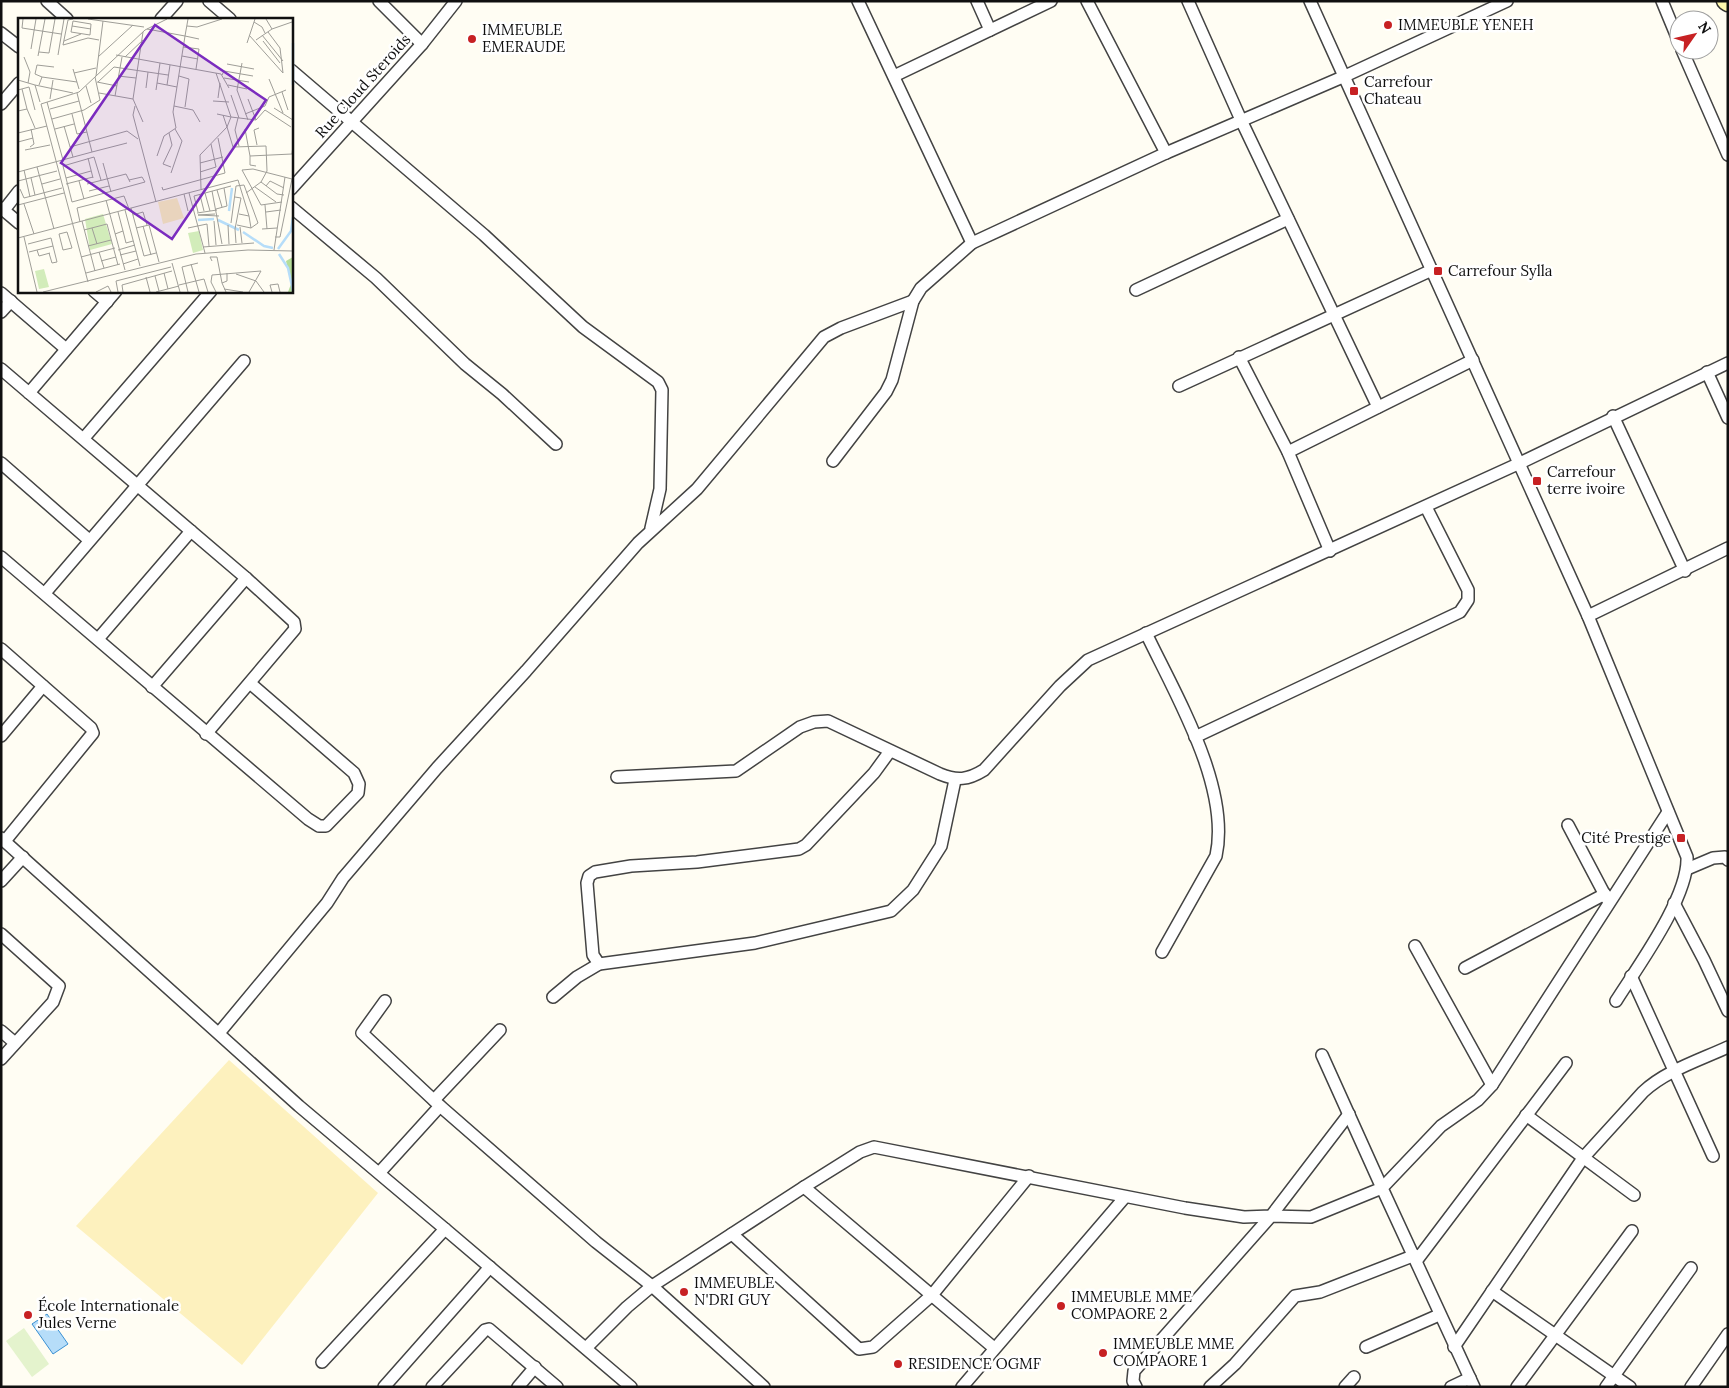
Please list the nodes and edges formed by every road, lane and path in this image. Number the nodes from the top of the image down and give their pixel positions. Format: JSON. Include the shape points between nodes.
{"nodes":[{"id":1,"x":47,"y":1,"type":"edge"},
{"id":2,"x":176,"y":1,"type":"edge"},
{"id":3,"x":209,"y":1,"type":"edge"},
{"id":4,"x":380,"y":1,"type":"edge"},
{"id":5,"x":456,"y":1,"type":"edge"},
{"id":6,"x":858,"y":1,"type":"edge"},
{"id":7,"x":977,"y":1,"type":"edge"},
{"id":8,"x":1051,"y":1,"type":"edge"},
{"id":9,"x":1087,"y":1,"type":"edge"},
{"id":10,"x":1188,"y":1,"type":"edge"},
{"id":11,"x":1310,"y":1,"type":"edge"},
{"id":12,"x":1508,"y":1,"type":"edge"},
{"id":13,"x":1662,"y":1,"type":"edge"},
{"id":14,"x":66,"y":18,"type":"edge"},
{"id":15,"x":162,"y":18,"type":"edge"},
{"id":16,"x":229,"y":18,"type":"edge"},
{"id":17,"x":1669,"y":18,"type":"edge"},
{"id":18,"x":990,"y":30,"type":"junction"},
{"id":19,"x":1,"y":33,"type":"edge"},
{"id":20,"x":422,"y":44,"type":"junction"},
{"id":21,"x":18,"y":47,"type":"edge"},
{"id":22,"x":1687,"y":60,"type":"edge"},
{"id":23,"x":292,"y":71,"type":"edge"},
{"id":24,"x":894,"y":76,"type":"junction"},
{"id":25,"x":1345,"y":76,"type":"junction"},
{"id":26,"x":18,"y":84,"type":"edge"},
{"id":27,"x":1,"y":104,"type":"edge"},
{"id":28,"x":1241,"y":120,"type":"junction"},
{"id":29,"x":352,"y":121,"type":"junction"},
{"id":30,"x":1723,"y":130,"type":"edge"},
{"id":31,"x":1166,"y":153,"type":"junction"},
{"id":32,"x":1728,"y":155,"type":"edge"},
{"id":33,"x":292,"y":188,"type":"edge"},
{"id":34,"x":18,"y":192,"type":"edge"},
{"id":35,"x":292,"y":208,"type":"edge"},
{"id":36,"x":3,"y":209,"type":"edge"},
{"id":37,"x":1288,"y":219,"type":"junction"},
{"id":38,"x":18,"y":222,"type":"edge"},
{"id":39,"x":972,"y":243,"type":"junction"},
{"id":40,"x":1432,"y":270,"type":"junction"},
{"id":41,"x":1136,"y":290,"type":"dead end"},
{"id":42,"x":95,"y":292,"type":"edge"},
{"id":43,"x":115,"y":292,"type":"edge"},
{"id":44,"x":210,"y":292,"type":"edge"},
{"id":45,"x":1,"y":293,"type":"edge"},
{"id":46,"x":11,"y":301,"type":"junction"},
{"id":47,"x":913,"y":301,"type":"junction"},
{"id":48,"x":107,"y":302,"type":"junction"},
{"id":49,"x":1,"y":312,"type":"edge"},
{"id":50,"x":1334,"y":315,"type":"junction"},
{"id":51,"x":66,"y":349,"type":"junction"},
{"id":52,"x":1239,"y":357,"type":"junction"},
{"id":53,"x":1473,"y":360,"type":"junction"},
{"id":54,"x":244,"y":361,"type":"dead end"},
{"id":55,"x":1728,"y":363,"type":"edge"},
{"id":56,"x":1,"y":369,"type":"edge"},
{"id":57,"x":1707,"y":372,"type":"junction"},
{"id":58,"x":1180,"y":386,"type":"dead end"},
{"id":59,"x":29,"y":393,"type":"junction"},
{"id":60,"x":1378,"y":407,"type":"junction"},
{"id":61,"x":1613,"y":416,"type":"junction"},
{"id":62,"x":1728,"y":418,"type":"edge"},
{"id":63,"x":84,"y":438,"type":"junction"},
{"id":64,"x":556,"y":444,"type":"dead end"},
{"id":65,"x":1288,"y":452,"type":"junction"},
{"id":66,"x":833,"y":461,"type":"dead end"},
{"id":67,"x":1,"y":463,"type":"edge"},
{"id":68,"x":1520,"y":463,"type":"junction"},
{"id":69,"x":138,"y":486,"type":"junction"},
{"id":70,"x":1426,"y":507,"type":"junction"},
{"id":71,"x":652,"y":528,"type":"junction"},
{"id":72,"x":191,"y":531,"type":"junction"},
{"id":73,"x":89,"y":540,"type":"junction"},
{"id":74,"x":1728,"y":548,"type":"edge"},
{"id":75,"x":1330,"y":551,"type":"junction"},
{"id":76,"x":1,"y":557,"type":"edge"},
{"id":77,"x":1685,"y":571,"type":"junction"},
{"id":78,"x":246,"y":578,"type":"junction"},
{"id":79,"x":45,"y":593,"type":"junction"},
{"id":80,"x":1588,"y":616,"type":"junction"},
{"id":81,"x":1146,"y":633,"type":"junction"},
{"id":82,"x":98,"y":639,"type":"junction"},
{"id":83,"x":1,"y":649,"type":"edge"},
{"id":84,"x":250,"y":683,"type":"junction"},
{"id":85,"x":43,"y":686,"type":"junction"},
{"id":86,"x":152,"y":687,"type":"junction"},
{"id":87,"x":206,"y":734,"type":"junction"},
{"id":88,"x":1,"y":736,"type":"edge"},
{"id":89,"x":1196,"y":737,"type":"junction"},
{"id":90,"x":890,"y":751,"type":"junction"},
{"id":91,"x":617,"y":777,"type":"dead end"},
{"id":92,"x":955,"y":780,"type":"junction"},
{"id":93,"x":1668,"y":812,"type":"junction"},
{"id":94,"x":1568,"y":826,"type":"dead end"},
{"id":95,"x":3,"y":840,"type":"edge"},
{"id":96,"x":23,"y":857,"type":"junction"},
{"id":97,"x":1728,"y":860,"type":"edge"},
{"id":98,"x":1687,"y":868,"type":"junction"},
{"id":99,"x":1,"y":882,"type":"edge"},
{"id":100,"x":1607,"y":898,"type":"junction"},
{"id":101,"x":1674,"y":903,"type":"junction"},
{"id":102,"x":1,"y":934,"type":"edge"},
{"id":103,"x":1415,"y":946,"type":"dead end"},
{"id":104,"x":1162,"y":952,"type":"dead end"},
{"id":105,"x":600,"y":964,"type":"junction"},
{"id":106,"x":1466,"y":968,"type":"dead end"},
{"id":107,"x":1631,"y":976,"type":"junction"},
{"id":108,"x":553,"y":997,"type":"dead end"},
{"id":109,"x":385,"y":1001,"type":"dead end"},
{"id":110,"x":1616,"y":1001,"type":"dead end"},
{"id":111,"x":1728,"y":1011,"type":"edge"},
{"id":112,"x":500,"y":1030,"type":"dead end"},
{"id":113,"x":1,"y":1031,"type":"edge"},
{"id":114,"x":219,"y":1033,"type":"junction"},
{"id":115,"x":15,"y":1044,"type":"junction"},
{"id":116,"x":1728,"y":1047,"type":"edge"},
{"id":117,"x":1322,"y":1055,"type":"dead end"},
{"id":118,"x":1,"y":1059,"type":"edge"},
{"id":119,"x":1566,"y":1063,"type":"dead end"},
{"id":120,"x":1675,"y":1072,"type":"junction"},
{"id":121,"x":1492,"y":1085,"type":"junction"},
{"id":122,"x":437,"y":1103,"type":"junction"},
{"id":123,"x":1348,"y":1114,"type":"junction"},
{"id":124,"x":1526,"y":1115,"type":"junction"},
{"id":125,"x":1713,"y":1156,"type":"dead end"},
{"id":126,"x":1584,"y":1158,"type":"junction"},
{"id":127,"x":380,"y":1172,"type":"junction"},
{"id":128,"x":1029,"y":1176,"type":"junction"},
{"id":129,"x":804,"y":1187,"type":"junction"},
{"id":130,"x":1382,"y":1188,"type":"junction"},
{"id":131,"x":1634,"y":1195,"type":"dead end"},
{"id":132,"x":1125,"y":1197,"type":"junction"},
{"id":133,"x":1271,"y":1216,"type":"junction"},
{"id":134,"x":445,"y":1229,"type":"junction"},
{"id":135,"x":1632,"y":1231,"type":"dead end"},
{"id":136,"x":732,"y":1234,"type":"junction"},
{"id":137,"x":1416,"y":1257,"type":"junction"},
{"id":138,"x":490,"y":1267,"type":"junction"},
{"id":139,"x":1690,"y":1268,"type":"dead end"},
{"id":140,"x":652,"y":1286,"type":"junction"},
{"id":141,"x":1492,"y":1291,"type":"junction"},
{"id":142,"x":932,"y":1295,"type":"junction"},
{"id":143,"x":1440,"y":1316,"type":"junction"},
{"id":144,"x":1728,"y":1334,"type":"edge"},
{"id":145,"x":1557,"y":1336,"type":"junction"},
{"id":146,"x":1366,"y":1347,"type":"dead end"},
{"id":147,"x":1454,"y":1347,"type":"junction"},
{"id":148,"x":586,"y":1348,"type":"junction"},
{"id":149,"x":994,"y":1348,"type":"junction"},
{"id":150,"x":322,"y":1362,"type":"dead end"},
{"id":151,"x":535,"y":1367,"type":"junction"},
{"id":152,"x":1614,"y":1376,"type":"junction"},
{"id":153,"x":1354,"y":1377,"type":"dead end"},
{"id":154,"x":1472,"y":1382,"type":"edge"},
{"id":155,"x":384,"y":1387,"type":"edge"},
{"id":156,"x":432,"y":1387,"type":"edge"},
{"id":157,"x":518,"y":1387,"type":"edge"},
{"id":158,"x":557,"y":1387,"type":"edge"},
{"id":159,"x":631,"y":1387,"type":"edge"},
{"id":160,"x":764,"y":1387,"type":"edge"},
{"id":161,"x":962,"y":1387,"type":"edge"},
{"id":162,"x":1136,"y":1387,"type":"edge"},
{"id":163,"x":1210,"y":1387,"type":"edge"},
{"id":164,"x":1345,"y":1387,"type":"edge"},
{"id":165,"x":1451,"y":1387,"type":"edge"},
{"id":166,"x":1517,"y":1387,"type":"edge"},
{"id":167,"x":1606,"y":1387,"type":"edge"},
{"id":168,"x":1630,"y":1387,"type":"edge"},
{"id":169,"x":1692,"y":1387,"type":"edge"}],
"edges":[{"from":1,"to":14,"type":"street"},
{"from":2,"to":15,"type":"street"},
{"from":3,"to":16,"type":"street"},
{"from":4,"to":20,"type":"street"},
{"from":5,"to":20,"type":"street","name":"Rue Cloud Steroids"},
{"from":6,"to":24,"type":"street"},
{"from":7,"to":18,"type":"street"},
{"from":8,"to":18,"type":"street"},
{"from":9,"to":31,"type":"street"},
{"from":10,"to":28,"type":"street"},
{"from":11,"to":25,"type":"street"},
{"from":12,"to":25,"type":"street"},
{"from":13,"to":17,"type":"street"},
{"from":18,"to":24,"type":"street"},
{"from":19,"to":21,"type":"street"},
{"from":20,"to":29,"type":"street","name":"Rue Cloud Steroids"},
{"from":22,"to":30,"type":"street"},
{"from":23,"to":29,"type":"street"},
{"from":24,"to":39,"type":"street"},
{"from":25,"to":28,"type":"street"},
{"from":25,"to":40,"type":"street"},
{"from":26,"to":27,"type":"street"},
{"from":28,"to":31,"type":"street"},
{"from":28,"to":37,"type":"street"},
{"from":29,"to":33,"type":"street","name":"Rue Cloud Steroids"},
{"from":29,"to":71,"type":"street","via":[[484,235],[582,327],[658,382],[662,390],[660,489]]},
{"from":30,"to":32,"type":"street"},
{"from":31,"to":39,"type":"street"},
{"from":34,"to":36,"type":"street"},
{"from":35,"to":64,"type":"street","via":[[376,278],[465,364]]},
{"from":36,"to":38,"type":"street"},
{"from":37,"to":41,"type":"street"},
{"from":37,"to":50,"type":"street"},
{"from":39,"to":47,"type":"street","via":[[921,288]]},
{"from":40,"to":50,"type":"street"},
{"from":40,"to":53,"type":"street"},
{"from":42,"to":48,"type":"street"},
{"from":43,"to":48,"type":"street"},
{"from":44,"to":63,"type":"street"},
{"from":45,"to":46,"type":"street"},
{"from":46,"to":49,"type":"street"},
{"from":46,"to":51,"type":"street"},
{"from":47,"to":66,"type":"street","via":[[892,380]]},
{"from":47,"to":71,"type":"street","via":[[824,337],[697,489]]},
{"from":48,"to":51,"type":"street"},
{"from":50,"to":52,"type":"street"},
{"from":50,"to":60,"type":"street"},
{"from":51,"to":59,"type":"street"},
{"from":52,"to":58,"type":"street"},
{"from":52,"to":65,"type":"street"},
{"from":53,"to":60,"type":"street"},
{"from":53,"to":68,"type":"street"},
{"from":54,"to":69,"type":"street"},
{"from":55,"to":57,"type":"street"},
{"from":56,"to":59,"type":"street"},
{"from":57,"to":61,"type":"street"},
{"from":57,"to":62,"type":"street"},
{"from":59,"to":63,"type":"street"},
{"from":60,"to":65,"type":"street"},
{"from":61,"to":68,"type":"street"},
{"from":61,"to":77,"type":"street"},
{"from":63,"to":69,"type":"street"},
{"from":65,"to":75,"type":"street"},
{"from":67,"to":73,"type":"street"},
{"from":68,"to":70,"type":"street"},
{"from":68,"to":80,"type":"street"},
{"from":69,"to":72,"type":"street"},
{"from":69,"to":73,"type":"street"},
{"from":70,"to":75,"type":"street"},
{"from":70,"to":89,"type":"street","via":[[1468,590],[1468,600],[1460,612]]},
{"from":71,"to":114,"type":"street","via":[[436,768]]},
{"from":72,"to":78,"type":"street"},
{"from":72,"to":82,"type":"street"},
{"from":73,"to":79,"type":"street"},
{"from":74,"to":77,"type":"street"},
{"from":75,"to":81,"type":"street"},
{"from":76,"to":79,"type":"street"},
{"from":77,"to":80,"type":"street"},
{"from":78,"to":84,"type":"street","via":[[291,617],[295,629]]},
{"from":78,"to":86,"type":"street"},
{"from":79,"to":82,"type":"street"},
{"from":80,"to":93,"type":"street"},
{"from":81,"to":89,"type":"street"},
{"from":81,"to":92,"type":"street","via":[[1088,660],[984,770],[972,778]]},
{"from":82,"to":86,"type":"street"},
{"from":83,"to":85,"type":"street"},
{"from":84,"to":87,"type":"street"},
{"from":84,"to":87,"type":"street","via":[[354,773],[359,784],[358,793],[326,826],[319,826]]},
{"from":85,"to":88,"type":"street"},
{"from":85,"to":95,"type":"street","via":[[93,733]]},
{"from":86,"to":87,"type":"street"},
{"from":89,"to":104,"type":"street","via":[[1211,782],[1219,841],[1216,856]]},
{"from":90,"to":91,"type":"street","via":[[828,721],[814,722],[785,736],[736,771]]},
{"from":90,"to":92,"type":"street"},
{"from":90,"to":105,"type":"street","via":[[874,774],[806,845],[799,848],[594,872],[587,883],[593,955]]},
{"from":92,"to":105,"type":"street","via":[[941,846],[913,890],[891,911],[755,943]]},
{"from":93,"to":98,"type":"street","via":[[1687,858]]},
{"from":93,"to":100,"type":"street"},
{"from":94,"to":100,"type":"street"},
{"from":95,"to":96,"type":"street"},
{"from":96,"to":99,"type":"street"},
{"from":96,"to":114,"type":"street"},
{"from":97,"to":98,"type":"street","via":[[1713,858]]},
{"from":98,"to":101,"type":"street"},
{"from":100,"to":106,"type":"street"},
{"from":100,"to":121,"type":"street"},
{"from":101,"to":107,"type":"street"},
{"from":101,"to":111,"type":"street"},
{"from":102,"to":115,"type":"street","via":[[59,986],[53,1002]]},
{"from":103,"to":121,"type":"street"},
{"from":105,"to":108,"type":"street","via":[[577,977]]},
{"from":107,"to":110,"type":"street"},
{"from":107,"to":120,"type":"street"},
{"from":109,"to":122,"type":"street","via":[[362,1033]]},
{"from":112,"to":122,"type":"street"},
{"from":113,"to":115,"type":"street"},
{"from":114,"to":127,"type":"street","via":[[299,1106]]},
{"from":115,"to":118,"type":"street"},
{"from":116,"to":120,"type":"street"},
{"from":117,"to":123,"type":"street"},
{"from":119,"to":124,"type":"street"},
{"from":120,"to":125,"type":"street"},
{"from":120,"to":126,"type":"street","via":[[1650,1086]]},
{"from":121,"to":130,"type":"street","via":[[1478,1100],[1441,1126]]},
{"from":122,"to":127,"type":"street"},
{"from":122,"to":140,"type":"street","via":[[590,1237]]},
{"from":123,"to":130,"type":"street"},
{"from":123,"to":133,"type":"street"},
{"from":124,"to":126,"type":"street"},
{"from":124,"to":137,"type":"street"},
{"from":126,"to":131,"type":"street"},
{"from":126,"to":141,"type":"street"},
{"from":127,"to":134,"type":"street"},
{"from":128,"to":129,"type":"street","via":[[874,1148],[860,1152]]},
{"from":128,"to":132,"type":"street"},
{"from":128,"to":142,"type":"street"},
{"from":129,"to":136,"type":"street"},
{"from":129,"to":142,"type":"street"},
{"from":130,"to":133,"type":"street","via":[[1311,1217]]},
{"from":130,"to":137,"type":"street"},
{"from":132,"to":133,"type":"street","via":[[1244,1217]]},
{"from":132,"to":149,"type":"street"},
{"from":133,"to":162,"type":"street","via":[[1134,1371]]},
{"from":134,"to":138,"type":"street"},
{"from":134,"to":150,"type":"street"},
{"from":135,"to":145,"type":"street"},
{"from":136,"to":140,"type":"street"},
{"from":136,"to":142,"type":"street","via":[[859,1349],[873,1347]]},
{"from":137,"to":143,"type":"street"},
{"from":137,"to":163,"type":"street","via":[[1320,1292],[1295,1296],[1235,1364]]},
{"from":138,"to":148,"type":"street"},
{"from":138,"to":155,"type":"street"},
{"from":139,"to":152,"type":"street"},
{"from":140,"to":148,"type":"street"},
{"from":140,"to":160,"type":"street"},
{"from":141,"to":145,"type":"street"},
{"from":141,"to":147,"type":"street"},
{"from":142,"to":149,"type":"street"},
{"from":143,"to":146,"type":"street"},
{"from":143,"to":147,"type":"street"},
{"from":144,"to":169,"type":"street"},
{"from":145,"to":152,"type":"street"},
{"from":145,"to":166,"type":"street"},
{"from":147,"to":154,"type":"street"},
{"from":148,"to":159,"type":"street"},
{"from":149,"to":161,"type":"street"},
{"from":151,"to":156,"type":"street","via":[[490,1329]]},
{"from":151,"to":157,"type":"street"},
{"from":151,"to":158,"type":"street"},
{"from":152,"to":167,"type":"street"},
{"from":152,"to":168,"type":"street"},
{"from":153,"to":164,"type":"street"},
{"from":154,"to":165,"type":"street"}]}
